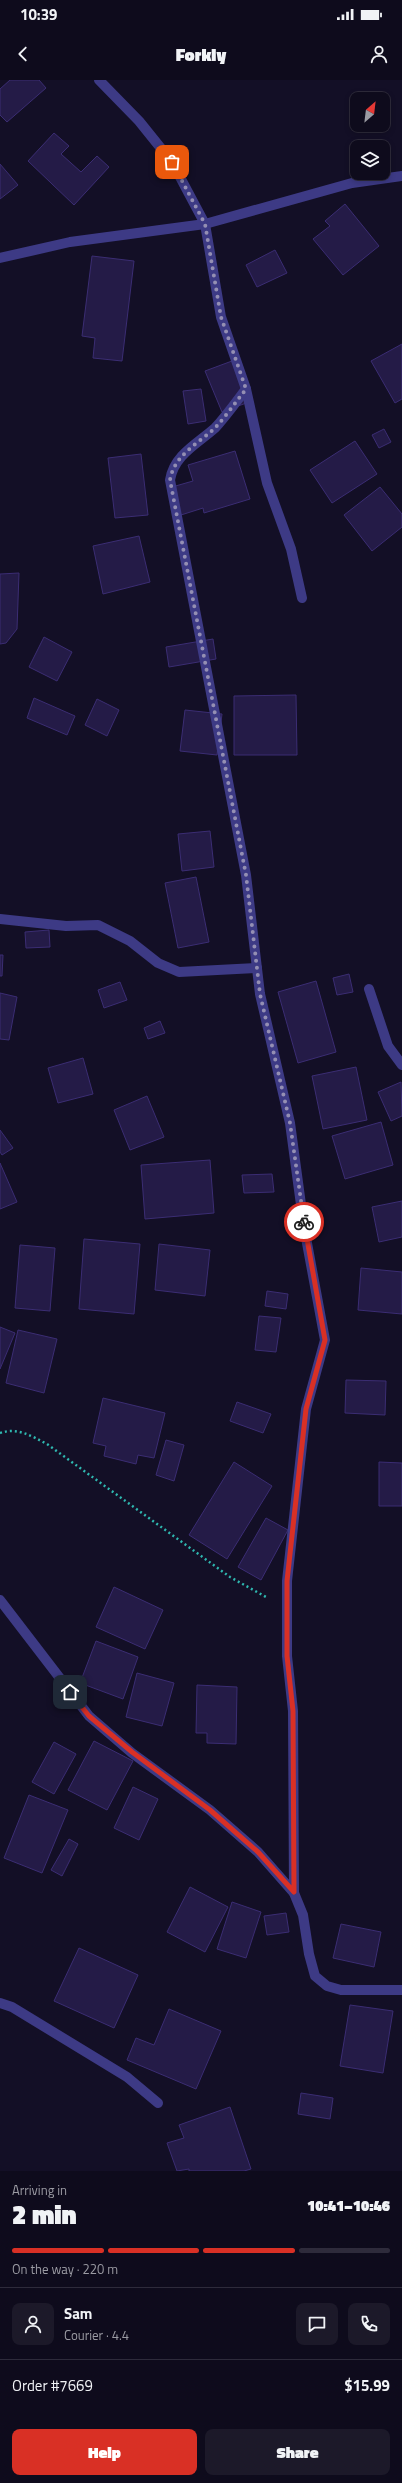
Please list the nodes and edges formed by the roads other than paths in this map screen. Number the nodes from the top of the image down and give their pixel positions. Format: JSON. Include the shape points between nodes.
{"nodes":[{"id":1,"x":99,"y":80,"type":"edge"},
{"id":2,"x":402,"y":176,"type":"edge"},
{"id":3,"x":205,"y":224,"type":"junction"},
{"id":4,"x":0,"y":258,"type":"edge"},
{"id":5,"x":246,"y":389,"type":"junction"},
{"id":6,"x":302,"y":598,"type":"dead end"},
{"id":7,"x":0,"y":919,"type":"edge"},
{"id":8,"x":257,"y":968,"type":"junction"},
{"id":9,"x":369,"y":989,"type":"dead end"},
{"id":10,"x":402,"y":1065,"type":"edge"},
{"id":11,"x":0,"y":1600,"type":"edge"},
{"id":12,"x":294,"y":1892,"type":"junction"},
{"id":13,"x":402,"y":1990,"type":"edge"},
{"id":14,"x":0,"y":2002,"type":"edge"},
{"id":15,"x":158,"y":2103,"type":"dead end"}],
"edges":[{"from":1,"to":3,"type":"street","via":[[139,121],[172,162]]},
{"from":2,"to":3,"type":"street","via":[[352,182]]},
{"from":3,"to":4,"type":"street","via":[[70,242]]},
{"from":3,"to":5,"type":"street","via":[[221,317]]},
{"from":5,"to":6,"type":"street","via":[[267,482],[291,549]]},
{"from":5,"to":8,"type":"street","via":[[216,427],[180,457],[172,468],[170,480],[246,875]]},
{"from":7,"to":8,"type":"street","via":[[66,926],[98,925],[130,941],[158,963],[179,972]]},
{"from":8,"to":12,"type":"street","via":[[260,994],[290,1123],[304,1227],[325,1340],[306,1409],[286,1608],[287,1656],[293,1711]]},
{"from":9,"to":10,"type":"street","via":[[388,1046]]},
{"from":11,"to":12,"type":"street","via":[[89,1716],[132,1752],[210,1810],[258,1852]]},
{"from":12,"to":13,"type":"street","via":[[303,1915],[315,1976],[327,1986],[341,1990]]},
{"from":14,"to":15,"type":"street","via":[[127,2077]]}]}
